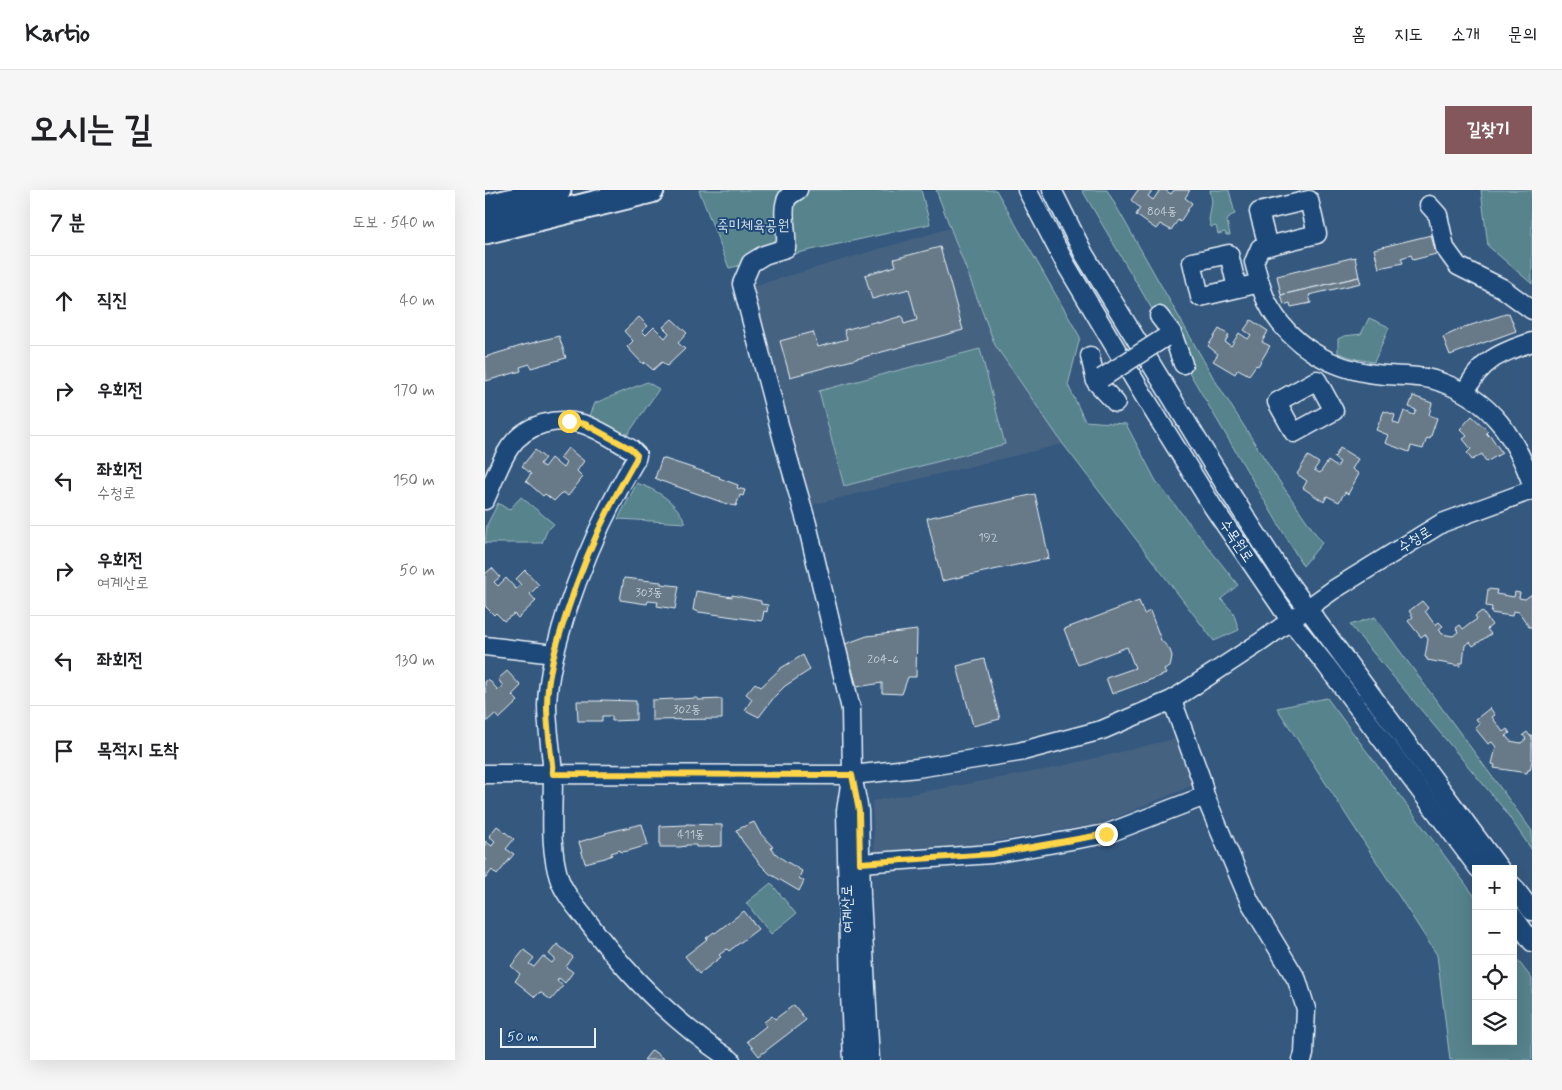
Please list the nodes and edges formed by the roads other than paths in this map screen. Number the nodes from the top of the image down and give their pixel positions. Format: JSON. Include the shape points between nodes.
{"nodes":[{"id":1,"x":558,"y":190,"type":"edge"},
{"id":2,"x":651,"y":190,"type":"edge"},
{"id":3,"x":797,"y":190,"type":"edge"},
{"id":4,"x":1027,"y":190,"type":"edge"},
{"id":5,"x":1051,"y":190,"type":"edge"},
{"id":6,"x":1429,"y":205,"type":"dead end"},
{"id":7,"x":485,"y":208,"type":"edge"},
{"id":8,"x":485,"y":231,"type":"edge"},
{"id":9,"x":1268,"y":246,"type":"dead end"},
{"id":10,"x":1260,"y":283,"type":"junction"},
{"id":11,"x":1237,"y":288,"type":"dead end"},
{"id":12,"x":1532,"y":310,"type":"edge"},
{"id":13,"x":1159,"y":316,"type":"dead end"},
{"id":14,"x":1168,"y":336,"type":"junction"},
{"id":15,"x":1532,"y":342,"type":"edge"},
{"id":16,"x":1090,"y":356,"type":"dead end"},
{"id":17,"x":1329,"y":361,"type":"junction"},
{"id":18,"x":1183,"y":364,"type":"dead end"},
{"id":19,"x":1099,"y":380,"type":"junction"},
{"id":20,"x":1317,"y":380,"type":"dead end"},
{"id":21,"x":1465,"y":393,"type":"junction"},
{"id":22,"x":1116,"y":403,"type":"dead end"},
{"id":23,"x":1532,"y":484,"type":"edge"},
{"id":24,"x":1532,"y":490,"type":"edge"},
{"id":25,"x":485,"y":500,"type":"edge"},
{"id":26,"x":1307,"y":608,"type":"junction"},
{"id":27,"x":1290,"y":620,"type":"junction"},
{"id":28,"x":485,"y":646,"type":"edge"},
{"id":29,"x":554,"y":654,"type":"junction"},
{"id":30,"x":1172,"y":700,"type":"junction"},
{"id":31,"x":485,"y":774,"type":"edge"},
{"id":32,"x":553,"y":774,"type":"junction"},
{"id":33,"x":852,"y":775,"type":"junction"},
{"id":34,"x":1205,"y":796,"type":"junction"},
{"id":35,"x":860,"y":863,"type":"junction"},
{"id":36,"x":1476,"y":865,"type":"edge"},
{"id":37,"x":1497,"y":865,"type":"edge"},
{"id":38,"x":1517,"y":891,"type":"edge"},
{"id":39,"x":1532,"y":911,"type":"edge"},
{"id":40,"x":1517,"y":921,"type":"edge"},
{"id":41,"x":1532,"y":942,"type":"edge"},
{"id":42,"x":731,"y":1060,"type":"edge"},
{"id":43,"x":853,"y":1060,"type":"edge"},
{"id":44,"x":870,"y":1060,"type":"edge"},
{"id":45,"x":1302,"y":1060,"type":"edge"}],
"edges":[{"from":1,"to":7,"type":"highway"},
{"from":2,"to":8,"type":"highway"},
{"from":3,"to":33,"type":"street","via":[[787,198],[783,210],[788,238],[786,248],[751,263],[742,284],[807,524],[851,709]]},
{"from":4,"to":27,"type":"street","name":"수목원로","via":[[1065,263],[1144,396]]},
{"from":5,"to":26,"type":"street","name":"수목원로","via":[[1084,254],[1154,370]]},
{"from":6,"to":12,"type":"street","via":[[1438,215],[1445,248],[1458,266],[1503,288]]},
{"from":9,"to":10,"type":"street","via":[[1260,248],[1254,262]]},
{"from":10,"to":11,"type":"street"},
{"from":10,"to":17,"type":"street","via":[[1270,307],[1288,332]]},
{"from":13,"to":14,"type":"street"},
{"from":14,"to":18,"type":"street"},
{"from":14,"to":19,"type":"street","bridge":true},
{"from":15,"to":21,"type":"street","via":[[1491,359],[1475,375]]},
{"from":16,"to":19,"type":"street"},
{"from":17,"to":20,"type":"street"},
{"from":17,"to":21,"type":"street","via":[[1361,372],[1421,376]]},
{"from":19,"to":22,"type":"street"},
{"from":21,"to":23,"type":"street","via":[[1496,417],[1524,461]]},
{"from":24,"to":26,"type":"street","name":"수청로","via":[[1442,523]]},
{"from":25,"to":29,"type":"street","via":[[510,447],[526,431],[538,425],[562,421],[585,424],[637,455],[579,573]]},
{"from":26,"to":27,"type":"street","name":"수청로"},
{"from":26,"to":37,"type":"street","name":"수목원로"},
{"from":27,"to":30,"type":"street","name":"수청로"},
{"from":27,"to":36,"type":"street","name":"수목원로"},
{"from":28,"to":29,"type":"street"},
{"from":29,"to":32,"type":"street","via":[[547,705]]},
{"from":30,"to":33,"type":"street","name":"수청로","via":[[1102,730],[1019,752]]},
{"from":30,"to":34,"type":"street"},
{"from":31,"to":32,"type":"street"},
{"from":32,"to":33,"type":"street"},
{"from":32,"to":42,"type":"street","via":[[552,837],[559,878],[571,900],[626,970],[679,1020]]},
{"from":33,"to":35,"type":"street","name":"여계산로","via":[[859,811]]},
{"from":33,"to":43,"type":"street","name":"여계산로","via":[[846,811]]},
{"from":34,"to":35,"type":"street","via":[[1106,834],[992,854]]},
{"from":34,"to":45,"type":"street","via":[[1250,902],[1297,980],[1306,1009],[1305,1054]]},
{"from":35,"to":44,"type":"street","name":"여계산로"},
{"from":38,"to":39,"type":"street"},
{"from":40,"to":41,"type":"street"}]}
